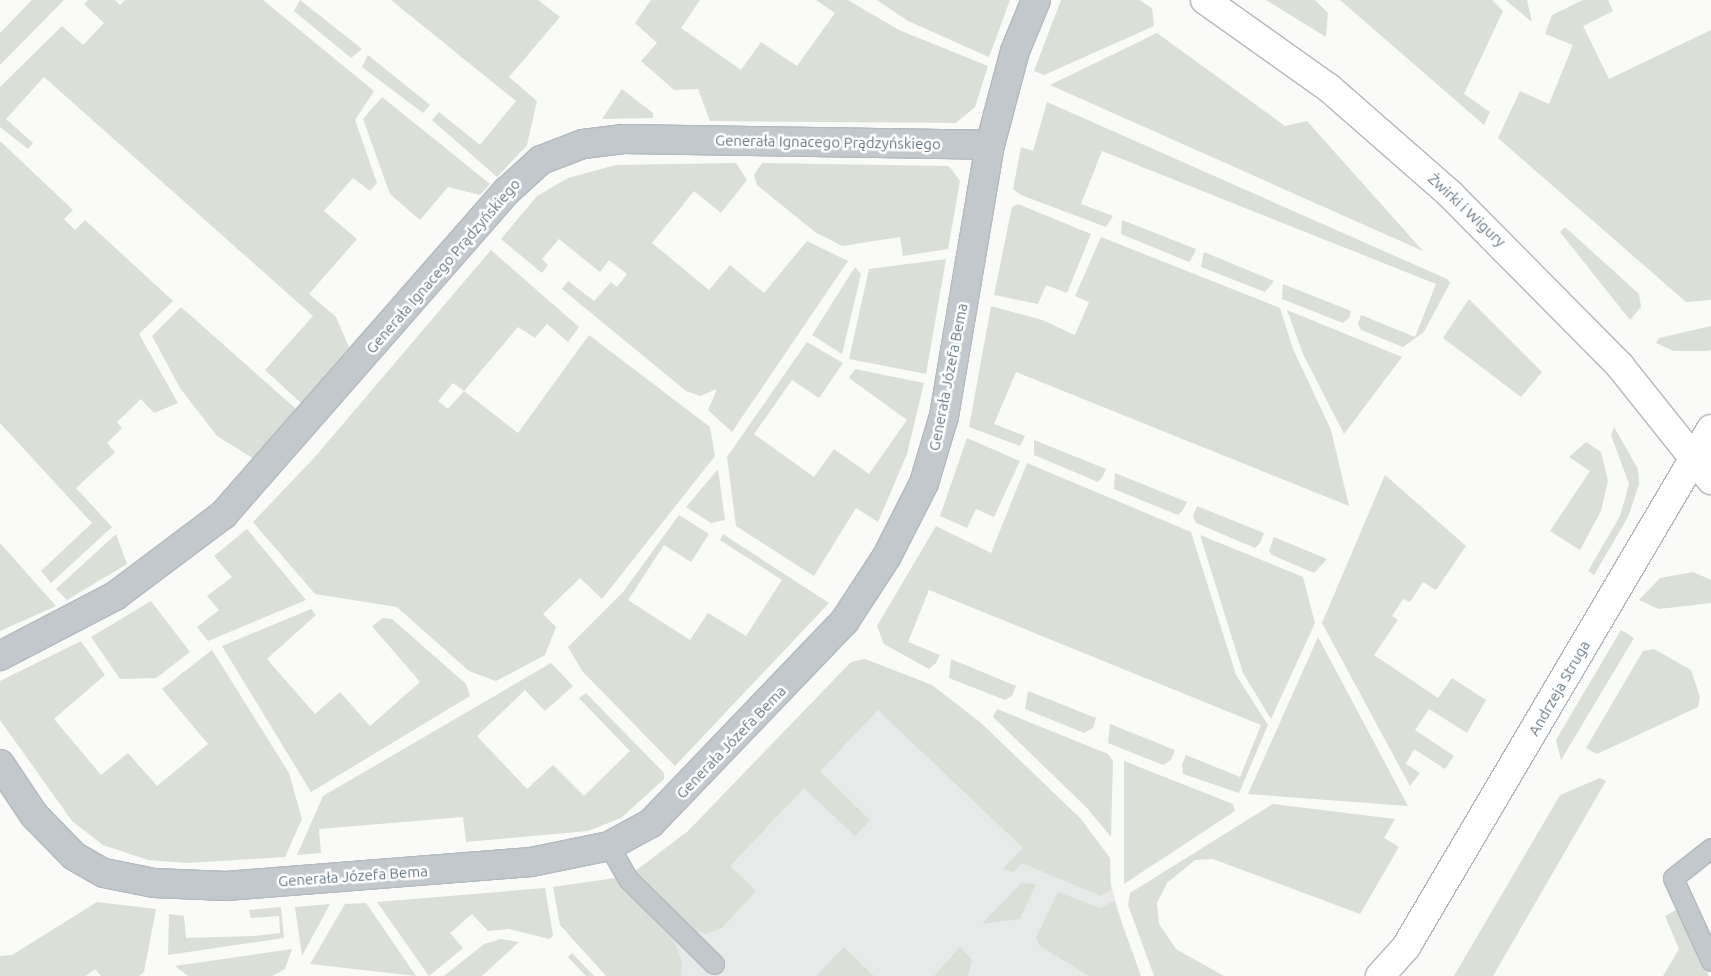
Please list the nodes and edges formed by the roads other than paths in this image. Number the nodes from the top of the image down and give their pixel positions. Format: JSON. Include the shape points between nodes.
{"nodes":[{"id":1,"x":1036,"y":0,"type":"edge"},
{"id":2,"x":1206,"y":0,"type":"edge"},
{"id":3,"x":990,"y":145,"type":"junction"},
{"id":4,"x":1711,"y":429,"type":"edge"},
{"id":5,"x":1695,"y":456,"type":"junction"},
{"id":6,"x":1711,"y":480,"type":"edge"},
{"id":7,"x":0,"y":656,"type":"edge"},
{"id":8,"x":0,"y":764,"type":"edge"},
{"id":9,"x":609,"y":846,"type":"junction"},
{"id":10,"x":1711,"y":848,"type":"edge"},
{"id":11,"x":1406,"y":947,"type":"junction"},
{"id":12,"x":1711,"y":961,"type":"edge"},
{"id":13,"x":714,"y":964,"type":"dead end"},
{"id":14,"x":1380,"y":976,"type":"edge"},
{"id":15,"x":1396,"y":976,"type":"edge"}],
"edges":[{"from":1,"to":3,"type":"street","name":"Generała Józefa Bema","via":[[1015,51]]},
{"from":2,"to":5,"type":"street","name":"Żwirki i Wigury","via":[[1329,88],[1450,194],[1554,295]]},
{"from":3,"to":7,"type":"street","name":"Generała Ignacego Prądzyńskiego","via":[[622,139],[583,144],[541,160],[507,191],[224,515],[115,596]]},
{"from":3,"to":9,"type":"street","name":"Generała Józefa Bema","via":[[944,416],[924,482],[895,541],[864,593],[823,646],[669,806],[632,836]]},
{"from":4,"to":5,"type":"street","name":"Andrzeja Struga"},
{"from":5,"to":6,"type":"street","name":"Żwirki i Wigury"},
{"from":5,"to":11,"type":"street","name":"Andrzeja Struga"},
{"from":8,"to":9,"type":"street","name":"Generała Józefa Bema","via":[[34,815],[74,856],[104,873],[154,884],[226,886],[531,862]]},
{"from":9,"to":13,"type":"lane","via":[[628,879]]},
{"from":10,"to":12,"type":"lane","via":[[1673,878]]},
{"from":11,"to":14,"type":"street","name":"Andrzeja Struga"},
{"from":11,"to":15,"type":"street","name":"Andrzeja Struga"}]}
